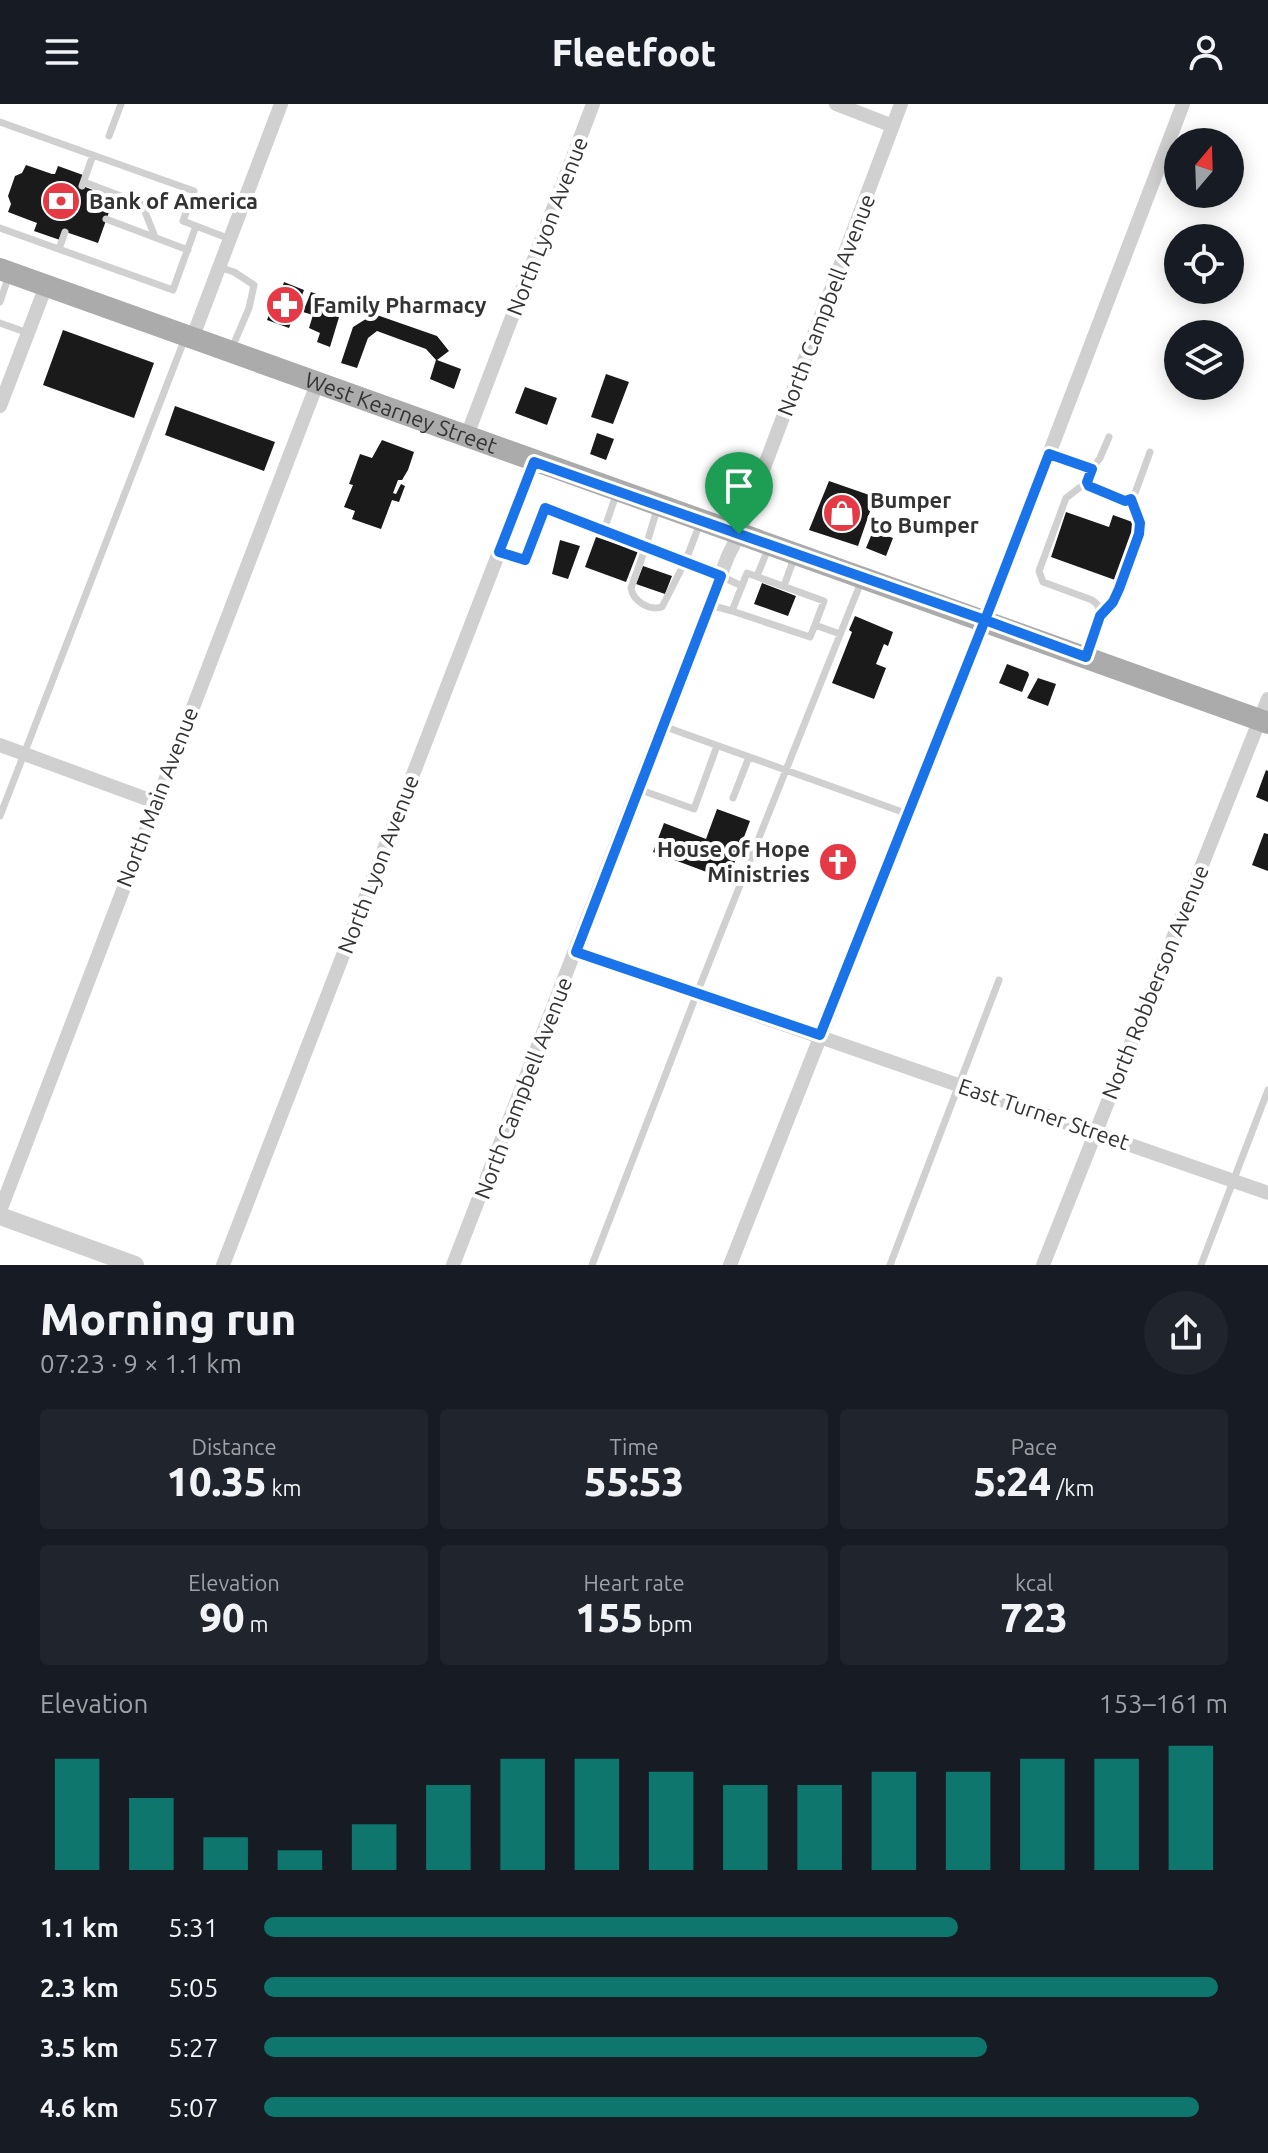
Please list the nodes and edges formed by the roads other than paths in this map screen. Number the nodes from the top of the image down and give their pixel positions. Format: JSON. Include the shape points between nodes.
{"nodes":[{"id":1,"x":121,"y":104,"type":"edge"},
{"id":2,"x":281,"y":104,"type":"edge"},
{"id":3,"x":593,"y":104,"type":"edge"},
{"id":4,"x":836,"y":104,"type":"edge"},
{"id":5,"x":901,"y":104,"type":"edge"},
{"id":6,"x":1183,"y":104,"type":"edge"},
{"id":7,"x":2,"y":123,"type":"edge"},
{"id":8,"x":893,"y":126,"type":"junction"},
{"id":9,"x":0,"y":133,"type":"edge"},
{"id":10,"x":109,"y":136,"type":"dead end"},
{"id":11,"x":93,"y":155,"type":"junction"},
{"id":12,"x":106,"y":219,"type":"dead end"},
{"id":13,"x":196,"y":226,"type":"junction"},
{"id":14,"x":0,"y":228,"type":"edge"},
{"id":15,"x":65,"y":232,"type":"dead end"},
{"id":16,"x":155,"y":237,"type":"junction"},
{"id":17,"x":230,"y":239,"type":"junction"},
{"id":18,"x":59,"y":249,"type":"junction"},
{"id":19,"x":188,"y":250,"type":"junction"},
{"id":20,"x":219,"y":267,"type":"junction"},
{"id":21,"x":5,"y":271,"type":"edge"},
{"id":22,"x":46,"y":286,"type":"junction"},
{"id":23,"x":0,"y":301,"type":"edge"},
{"id":24,"x":0,"y":323,"type":"edge"},
{"id":25,"x":28,"y":333,"type":"junction"},
{"id":26,"x":189,"y":337,"type":"junction"},
{"id":27,"x":230,"y":353,"type":"junction"},
{"id":28,"x":317,"y":384,"type":"junction"},
{"id":29,"x":0,"y":406,"type":"edge"},
{"id":30,"x":1109,"y":437,"type":"dead end"},
{"id":31,"x":466,"y":438,"type":"junction"},
{"id":32,"x":1150,"y":452,"type":"dead end"},
{"id":33,"x":1049,"y":454,"type":"junction"},
{"id":34,"x":534,"y":462,"type":"junction"},
{"id":35,"x":1092,"y":469,"type":"junction"},
{"id":36,"x":1087,"y":482,"type":"junction"},
{"id":37,"x":618,"y":492,"type":"junction"},
{"id":38,"x":1131,"y":499,"type":"junction"},
{"id":39,"x":658,"y":506,"type":"junction"},
{"id":40,"x":701,"y":521,"type":"junction"},
{"id":41,"x":604,"y":530,"type":"junction"},
{"id":42,"x":739,"y":534,"type":"junction"},
{"id":43,"x":769,"y":545,"type":"junction"},
{"id":44,"x":646,"y":546,"type":"junction"},
{"id":45,"x":499,"y":552,"type":"junction"},
{"id":46,"x":796,"y":554,"type":"junction"},
{"id":47,"x":686,"y":560,"type":"junction"},
{"id":48,"x":721,"y":576,"type":"junction"},
{"id":49,"x":757,"y":576,"type":"junction"},
{"id":50,"x":863,"y":578,"type":"junction"},
{"id":51,"x":742,"y":586,"type":"junction"},
{"id":52,"x":784,"y":586,"type":"junction"},
{"id":53,"x":710,"y":605,"type":"junction"},
{"id":54,"x":732,"y":611,"type":"junction"},
{"id":55,"x":1100,"y":616,"type":"junction"},
{"id":56,"x":985,"y":620,"type":"junction"},
{"id":57,"x":815,"y":625,"type":"junction"},
{"id":58,"x":840,"y":634,"type":"junction"},
{"id":59,"x":1086,"y":657,"type":"junction"},
{"id":60,"x":1265,"y":714,"type":"edge"},
{"id":61,"x":663,"y":726,"type":"junction"},
{"id":62,"x":0,"y":745,"type":"edge"},
{"id":63,"x":717,"y":746,"type":"junction"},
{"id":64,"x":24,"y":754,"type":"junction"},
{"id":65,"x":749,"y":757,"type":"junction"},
{"id":66,"x":786,"y":770,"type":"junction"},
{"id":67,"x":638,"y":789,"type":"junction"},
{"id":68,"x":733,"y":798,"type":"dead end"},
{"id":69,"x":155,"y":802,"type":"junction"},
{"id":70,"x":908,"y":814,"type":"junction"},
{"id":71,"x":0,"y":816,"type":"edge"},
{"id":72,"x":576,"y":952,"type":"junction"},
{"id":73,"x":999,"y":980,"type":"dead end"},
{"id":74,"x":697,"y":993,"type":"junction"},
{"id":75,"x":820,"y":1035,"type":"junction"},
{"id":76,"x":960,"y":1084,"type":"junction"},
{"id":77,"x":1268,"y":1090,"type":"edge"},
{"id":78,"x":1095,"y":1132,"type":"junction"},
{"id":79,"x":1233,"y":1181,"type":"junction"},
{"id":80,"x":1268,"y":1193,"type":"edge"},
{"id":81,"x":0,"y":1213,"type":"edge"},
{"id":82,"x":135,"y":1265,"type":"edge"},
{"id":83,"x":223,"y":1265,"type":"edge"},
{"id":84,"x":453,"y":1265,"type":"edge"},
{"id":85,"x":592,"y":1265,"type":"edge"},
{"id":86,"x":730,"y":1265,"type":"edge"},
{"id":87,"x":890,"y":1265,"type":"edge"},
{"id":88,"x":1043,"y":1265,"type":"edge"},
{"id":89,"x":1201,"y":1265,"type":"edge"}],
"edges":[{"from":1,"to":10,"type":"lane"},
{"from":2,"to":17,"type":"street"},
{"from":3,"to":31,"type":"street","name":"North Lyon Avenue"},
{"from":4,"to":8,"type":"street"},
{"from":5,"to":8,"type":"street","name":"North Campbell Avenue"},
{"from":6,"to":33,"type":"street"},
{"from":7,"to":9,"type":"lane"},
{"from":7,"to":11,"type":"lane"},
{"from":8,"to":42,"type":"street","name":"North Campbell Avenue"},
{"from":11,"to":13,"type":"lane","via":[[194,191],[183,221]]},
{"from":11,"to":16,"type":"lane","via":[[83,184],[142,204]]},
{"from":12,"to":16,"type":"lane"},
{"from":13,"to":17,"type":"lane"},
{"from":13,"to":19,"type":"lane"},
{"from":14,"to":18,"type":"lane"},
{"from":15,"to":18,"type":"lane"},
{"from":16,"to":19,"type":"lane"},
{"from":17,"to":20,"type":"street"},
{"from":18,"to":19,"type":"lane","via":[[173,290]]},
{"from":20,"to":26,"type":"street"},
{"from":20,"to":27,"type":"lane","via":[[254,285]]},
{"from":21,"to":22,"type":"main road","name":"West Kearney Street"},
{"from":21,"to":23,"type":"lane"},
{"from":22,"to":25,"type":"street"},
{"from":22,"to":26,"type":"main road","name":"West Kearney Street"},
{"from":24,"to":25,"type":"lane"},
{"from":25,"to":29,"type":"street"},
{"from":26,"to":27,"type":"main road","name":"West Kearney Street"},
{"from":26,"to":64,"type":"lane"},
{"from":27,"to":28,"type":"main road","name":"West Kearney Street"},
{"from":28,"to":31,"type":"main road","name":"West Kearney Street"},
{"from":28,"to":69,"type":"street","name":"North Main Avenue"},
{"from":30,"to":35,"type":"lane"},
{"from":31,"to":34,"type":"main road","name":"West Kearney Street"},
{"from":32,"to":38,"type":"lane"},
{"from":33,"to":35,"type":"lane"},
{"from":33,"to":56,"type":"street"},
{"from":34,"to":37,"type":"main road","name":"West Kearney Street"},
{"from":34,"to":45,"type":"street","name":"North Lyon Avenue"},
{"from":35,"to":36,"type":"lane"},
{"from":36,"to":38,"type":"lane","via":[[1094,490]]},
{"from":36,"to":55,"type":"lane","via":[[1066,498],[1039,571],[1043,582],[1092,600]]},
{"from":37,"to":39,"type":"main road","name":"West Kearney Street"},
{"from":37,"to":41,"type":"lane"},
{"from":38,"to":55,"type":"lane","via":[[1139,534],[1113,602]]},
{"from":39,"to":40,"type":"main road","name":"West Kearney Street"},
{"from":39,"to":44,"type":"lane"},
{"from":40,"to":42,"type":"main road","name":"West Kearney Street"},
{"from":40,"to":47,"type":"lane"},
{"from":41,"to":44,"type":"lane"},
{"from":41,"to":45,"type":"lane","via":[[545,508],[525,560]]},
{"from":42,"to":43,"type":"main road","name":"West Kearney Street"},
{"from":42,"to":48,"type":"street","name":"North Campbell Avenue"},
{"from":43,"to":46,"type":"main road","name":"West Kearney Street"},
{"from":43,"to":49,"type":"lane"},
{"from":44,"to":47,"type":"lane"},
{"from":44,"to":47,"type":"lane","via":[[631,588],[632,595],[655,609],[667,601]]},
{"from":45,"to":83,"type":"street","name":"North Lyon Avenue"},
{"from":46,"to":50,"type":"main road","name":"West Kearney Street"},
{"from":46,"to":52,"type":"lane"},
{"from":47,"to":48,"type":"lane"},
{"from":48,"to":51,"type":"lane"},
{"from":48,"to":53,"type":"street","name":"North Campbell Avenue"},
{"from":49,"to":51,"type":"lane","via":[[747,573]]},
{"from":49,"to":52,"type":"lane"},
{"from":50,"to":56,"type":"main road","name":"West Kearney Street"},
{"from":50,"to":58,"type":"lane"},
{"from":51,"to":54,"type":"lane"},
{"from":52,"to":57,"type":"lane","via":[[824,601]]},
{"from":53,"to":54,"type":"lane"},
{"from":53,"to":61,"type":"street","name":"North Campbell Avenue"},
{"from":54,"to":57,"type":"lane","via":[[810,637]]},
{"from":55,"to":59,"type":"lane"},
{"from":56,"to":59,"type":"main road","name":"West Kearney Street"},
{"from":56,"to":70,"type":"street"},
{"from":57,"to":58,"type":"lane"},
{"from":58,"to":66,"type":"lane"},
{"from":59,"to":60,"type":"main road","name":"West Kearney Street"},
{"from":60,"to":78,"type":"street","name":"North Robberson Avenue"},
{"from":61,"to":63,"type":"lane"},
{"from":61,"to":67,"type":"street","name":"North Campbell Avenue"},
{"from":62,"to":64,"type":"street"},
{"from":63,"to":65,"type":"lane"},
{"from":63,"to":67,"type":"lane","via":[[694,809]]},
{"from":64,"to":69,"type":"street"},
{"from":64,"to":71,"type":"lane"},
{"from":65,"to":66,"type":"lane"},
{"from":65,"to":68,"type":"lane"},
{"from":66,"to":70,"type":"lane"},
{"from":66,"to":74,"type":"lane"},
{"from":67,"to":72,"type":"street","name":"North Campbell Avenue"},
{"from":69,"to":81,"type":"street","name":"North Main Avenue"},
{"from":70,"to":75,"type":"street"},
{"from":72,"to":74,"type":"street","name":"East Turner Street"},
{"from":72,"to":84,"type":"street","name":"North Campbell Avenue"},
{"from":73,"to":76,"type":"lane"},
{"from":74,"to":75,"type":"street","name":"East Turner Street"},
{"from":74,"to":85,"type":"lane"},
{"from":75,"to":76,"type":"street","name":"East Turner Street"},
{"from":75,"to":86,"type":"street"},
{"from":76,"to":78,"type":"street","name":"East Turner Street"},
{"from":76,"to":87,"type":"lane"},
{"from":77,"to":79,"type":"lane"},
{"from":78,"to":79,"type":"street","name":"East Turner Street"},
{"from":78,"to":88,"type":"street","name":"North Robberson Avenue"},
{"from":79,"to":80,"type":"street","name":"East Turner Street"},
{"from":79,"to":89,"type":"lane"},
{"from":81,"to":82,"type":"street"}]}
